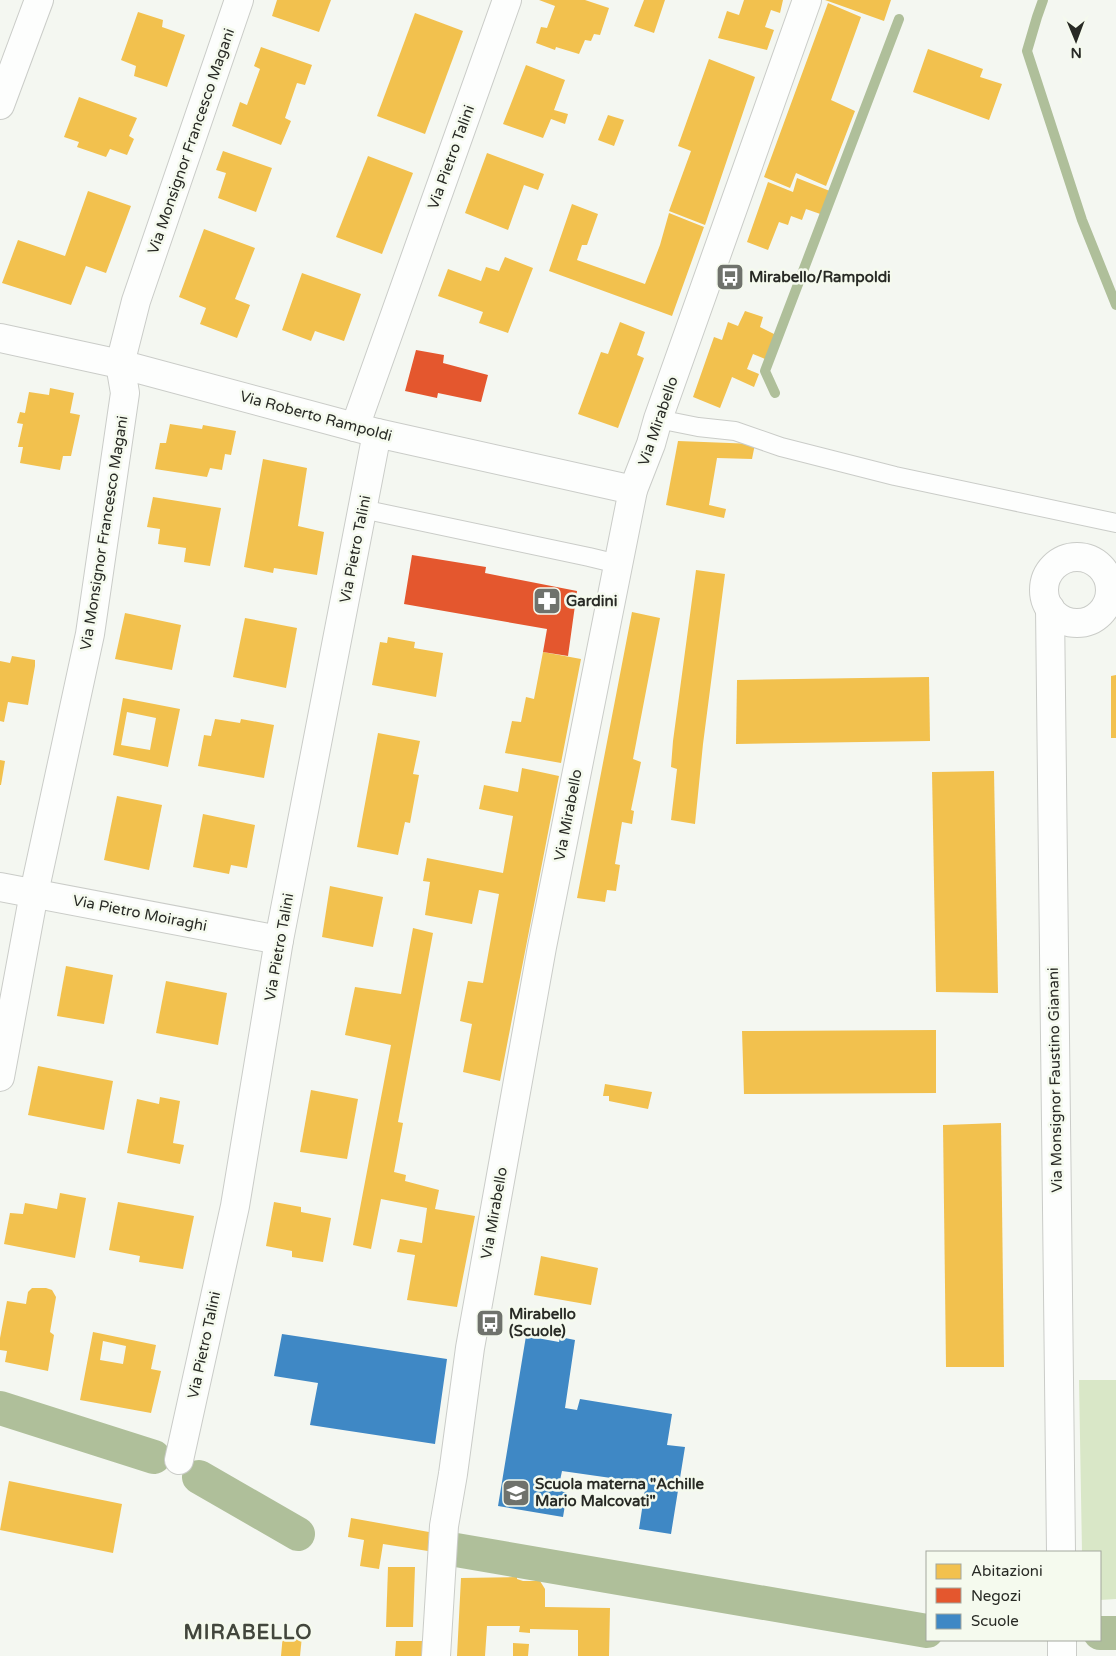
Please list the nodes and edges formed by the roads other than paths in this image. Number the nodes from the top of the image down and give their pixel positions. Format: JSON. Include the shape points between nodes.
{"nodes":[{"id":1,"x":40,"y":0,"type":"edge"},
{"id":2,"x":239,"y":0,"type":"edge"},
{"id":3,"x":507,"y":0,"type":"edge"},
{"id":4,"x":807,"y":0,"type":"edge"},
{"id":5,"x":0,"y":105,"type":"edge"},
{"id":6,"x":0,"y":338,"type":"edge"},
{"id":7,"x":120,"y":364,"type":"junction"},
{"id":8,"x":658,"y":420,"type":"junction"},
{"id":9,"x":366,"y":430,"type":"junction"},
{"id":10,"x":633,"y":490,"type":"junction"},
{"id":11,"x":362,"y":509,"type":"junction"},
{"id":12,"x":1116,"y":523,"type":"edge"},
{"id":13,"x":618,"y":564,"type":"junction"},
{"id":14,"x":1050,"y":608,"type":"dead end"},
{"id":15,"x":0,"y":887,"type":"edge"},
{"id":16,"x":34,"y":893,"type":"junction"},
{"id":17,"x":279,"y":940,"type":"junction"},
{"id":18,"x":0,"y":1077,"type":"edge"},
{"id":19,"x":179,"y":1460,"type":"dead end"},
{"id":20,"x":1061,"y":1551,"type":"edge"},
{"id":21,"x":436,"y":1656,"type":"edge"}],
"edges":[{"from":1,"to":5,"type":"street"},
{"from":2,"to":7,"type":"street","name":"Via Monsignor Francesco Magani","via":[[136,301]]},
{"from":3,"to":9,"type":"street","name":"Via Pietro Talini"},
{"from":4,"to":8,"type":"street","name":"Via Mirabello"},
{"from":6,"to":7,"type":"street","name":"Via Roberto Rampoldi"},
{"from":7,"to":9,"type":"street","name":"Via Roberto Rampoldi"},
{"from":7,"to":16,"type":"street","name":"Via Monsignor Francesco Magani","via":[[125,393],[90,634]]},
{"from":8,"to":10,"type":"street","name":"Via Mirabello"},
{"from":8,"to":12,"type":"lane","via":[[735,431],[780,448],[895,476]]},
{"from":9,"to":10,"type":"street","name":"Via Roberto Rampoldi"},
{"from":9,"to":11,"type":"street","name":"Via Pietro Talini"},
{"from":10,"to":13,"type":"street","name":"Via Mirabello"},
{"from":11,"to":13,"type":"lane"},
{"from":11,"to":17,"type":"street","name":"Via Pietro Talini"},
{"from":13,"to":21,"type":"street","name":"Via Mirabello","via":[[542,947],[470,1348],[444,1526]]},
{"from":14,"to":20,"type":"street","name":"Via Monsignor Faustino Gianani"},
{"from":15,"to":16,"type":"street","name":"Via Pietro Moiraghi"},
{"from":16,"to":17,"type":"street","name":"Via Pietro Moiraghi"},
{"from":16,"to":18,"type":"street","name":"Via Monsignor Francesco Magani"},
{"from":17,"to":19,"type":"street","name":"Via Pietro Talini","via":[[235,1206]]}]}
